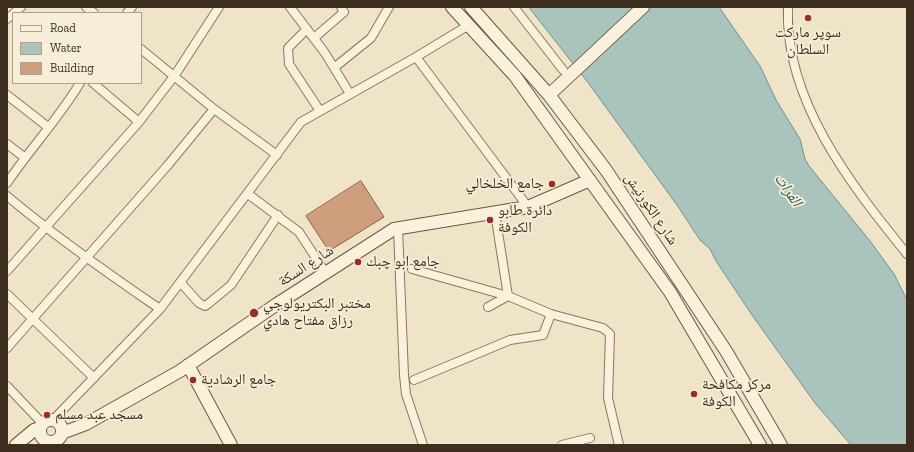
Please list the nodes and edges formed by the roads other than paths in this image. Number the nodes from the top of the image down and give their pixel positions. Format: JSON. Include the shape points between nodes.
{"nodes":[{"id":1,"x":218,"y":7,"type":"edge"},
{"id":2,"x":290,"y":7,"type":"edge"},
{"id":3,"x":341,"y":7,"type":"edge"},
{"id":4,"x":389,"y":7,"type":"edge"},
{"id":5,"x":452,"y":7,"type":"edge"},
{"id":6,"x":471,"y":7,"type":"edge"},
{"id":7,"x":514,"y":7,"type":"edge"},
{"id":8,"x":643,"y":7,"type":"edge"},
{"id":9,"x":788,"y":7,"type":"edge"},
{"id":10,"x":469,"y":25,"type":"junction"},
{"id":11,"x":307,"y":29,"type":"junction"},
{"id":12,"x":314,"y":38,"type":"junction"},
{"id":13,"x":142,"y":50,"type":"edge"},
{"id":14,"x":416,"y":58,"type":"junction"},
{"id":15,"x":335,"y":67,"type":"junction"},
{"id":16,"x":567,"y":72,"type":"junction"},
{"id":17,"x":175,"y":75,"type":"junction"},
{"id":18,"x":79,"y":84,"type":"edge"},
{"id":19,"x":94,"y":84,"type":"edge"},
{"id":20,"x":350,"y":94,"type":"junction"},
{"id":21,"x":7,"y":95,"type":"edge"},
{"id":22,"x":549,"y":95,"type":"junction"},
{"id":23,"x":214,"y":109,"type":"junction"},
{"id":24,"x":320,"y":111,"type":"junction"},
{"id":25,"x":139,"y":122,"type":"junction"},
{"id":26,"x":48,"y":127,"type":"junction"},
{"id":27,"x":7,"y":144,"type":"edge"},
{"id":28,"x":277,"y":155,"type":"junction"},
{"id":29,"x":24,"y":157,"type":"junction"},
{"id":30,"x":590,"y":180,"type":"junction"},
{"id":31,"x":7,"y":183,"type":"edge"},
{"id":32,"x":248,"y":194,"type":"junction"},
{"id":33,"x":7,"y":196,"type":"edge"},
{"id":34,"x":528,"y":207,"type":"junction"},
{"id":35,"x":495,"y":213,"type":"junction"},
{"id":36,"x":278,"y":215,"type":"junction"},
{"id":37,"x":640,"y":221,"type":"junction"},
{"id":38,"x":44,"y":228,"type":"junction"},
{"id":39,"x":398,"y":229,"type":"junction"},
{"id":40,"x":624,"y":229,"type":"junction"},
{"id":41,"x":650,"y":236,"type":"junction"},
{"id":42,"x":636,"y":246,"type":"junction"},
{"id":43,"x":907,"y":254,"type":"edge"},
{"id":44,"x":86,"y":259,"type":"junction"},
{"id":45,"x":412,"y":269,"type":"dead end"},
{"id":46,"x":7,"y":271,"type":"edge"},
{"id":47,"x":325,"y":272,"type":"junction"},
{"id":48,"x":181,"y":283,"type":"junction"},
{"id":49,"x":7,"y":294,"type":"edge"},
{"id":50,"x":508,"y":296,"type":"junction"},
{"id":51,"x":488,"y":307,"type":"dead end"},
{"id":52,"x":160,"y":309,"type":"junction"},
{"id":53,"x":551,"y":314,"type":"junction"},
{"id":54,"x":32,"y":320,"type":"junction"},
{"id":55,"x":7,"y":348,"type":"edge"},
{"id":56,"x":188,"y":365,"type":"junction"},
{"id":57,"x":94,"y":378,"type":"junction"},
{"id":58,"x":414,"y":380,"type":"dead end"},
{"id":59,"x":7,"y":386,"type":"edge"},
{"id":60,"x":45,"y":424,"type":"junction"},
{"id":61,"x":62,"y":433,"type":"junction"},
{"id":62,"x":590,"y":438,"type":"dead end"},
{"id":63,"x":46,"y":443,"type":"edge"},
{"id":64,"x":16,"y":445,"type":"edge"},
{"id":65,"x":231,"y":445,"type":"edge"},
{"id":66,"x":423,"y":445,"type":"edge"},
{"id":67,"x":562,"y":445,"type":"edge"},
{"id":68,"x":619,"y":445,"type":"edge"},
{"id":69,"x":760,"y":445,"type":"edge"},
{"id":70,"x":781,"y":445,"type":"edge"}],
"edges":[{"from":1,"to":17,"type":"street"},
{"from":2,"to":11,"type":"street"},
{"from":3,"to":12,"type":"street","via":[[344,12]]},
{"from":4,"to":15,"type":"street","via":[[371,38]]},
{"from":5,"to":10,"type":"street"},
{"from":6,"to":22,"type":"street","name":"شارع الكورنيش"},
{"from":7,"to":16,"type":"street"},
{"from":8,"to":16,"type":"street"},
{"from":9,"to":43,"type":"street","via":[[792,62],[813,114],[853,184]]},
{"from":10,"to":14,"type":"street"},
{"from":10,"to":30,"type":"street","via":[[515,76]]},
{"from":11,"to":12,"type":"street"},
{"from":11,"to":24,"type":"street","via":[[288,48],[288,59]]},
{"from":12,"to":15,"type":"street"},
{"from":13,"to":17,"type":"street"},
{"from":14,"to":20,"type":"street"},
{"from":14,"to":34,"type":"street"},
{"from":15,"to":20,"type":"street"},
{"from":16,"to":22,"type":"street"},
{"from":17,"to":23,"type":"street"},
{"from":17,"to":25,"type":"street"},
{"from":18,"to":26,"type":"street"},
{"from":19,"to":25,"type":"street"},
{"from":20,"to":24,"type":"street"},
{"from":21,"to":26,"type":"street"},
{"from":22,"to":37,"type":"street","name":"شارع الكورنيش","via":[[606,170]]},
{"from":23,"to":28,"type":"street"},
{"from":23,"to":44,"type":"street"},
{"from":24,"to":28,"type":"street","via":[[301,122]]},
{"from":25,"to":38,"type":"street"},
{"from":26,"to":29,"type":"street"},
{"from":27,"to":29,"type":"street"},
{"from":28,"to":32,"type":"street"},
{"from":29,"to":31,"type":"street"},
{"from":30,"to":34,"type":"street","name":"شارع السكة"},
{"from":30,"to":40,"type":"street"},
{"from":32,"to":36,"type":"street"},
{"from":32,"to":48,"type":"street"},
{"from":33,"to":38,"type":"street"},
{"from":34,"to":35,"type":"street","name":"شارع السكة"},
{"from":35,"to":39,"type":"street","name":"شارع السكة"},
{"from":35,"to":50,"type":"street"},
{"from":36,"to":47,"type":"street","via":[[299,232]]},
{"from":36,"to":48,"type":"street","via":[[231,285],[208,304],[205,306],[199,303]]},
{"from":37,"to":40,"type":"street","via":[[634,228]]},
{"from":37,"to":41,"type":"street","name":"شارع الكورنيش"},
{"from":38,"to":44,"type":"street"},
{"from":38,"to":46,"type":"street"},
{"from":39,"to":47,"type":"street","name":"شارع السكة","via":[[394,229]]},
{"from":39,"to":66,"type":"street","via":[[406,394]]},
{"from":40,"to":42,"type":"street"},
{"from":41,"to":42,"type":"street","via":[[642,238]]},
{"from":41,"to":70,"type":"street","name":"شارع الكورنيش","via":[[726,351]]},
{"from":42,"to":69,"type":"street","via":[[670,292]]},
{"from":44,"to":52,"type":"street"},
{"from":44,"to":54,"type":"street"},
{"from":45,"to":50,"type":"street"},
{"from":47,"to":56,"type":"street","name":"شارع السكة"},
{"from":48,"to":52,"type":"street"},
{"from":49,"to":54,"type":"street"},
{"from":50,"to":51,"type":"street"},
{"from":50,"to":53,"type":"street"},
{"from":52,"to":57,"type":"street"},
{"from":53,"to":58,"type":"street","via":[[543,335],[510,340]]},
{"from":53,"to":68,"type":"street","via":[[603,328],[610,334],[608,398]]},
{"from":54,"to":55,"type":"street"},
{"from":54,"to":57,"type":"street"},
{"from":56,"to":61,"type":"street","name":"شارع السكة","via":[[86,424]]},
{"from":56,"to":65,"type":"street"},
{"from":57,"to":60,"type":"street"},
{"from":59,"to":60,"type":"street"},
{"from":60,"to":61,"type":"street","via":[[59,424]]},
{"from":60,"to":63,"type":"street","via":[[42,438]]},
{"from":60,"to":64,"type":"street"},
{"from":61,"to":63,"type":"street","via":[[55,442]]},
{"from":62,"to":67,"type":"street"}]}
